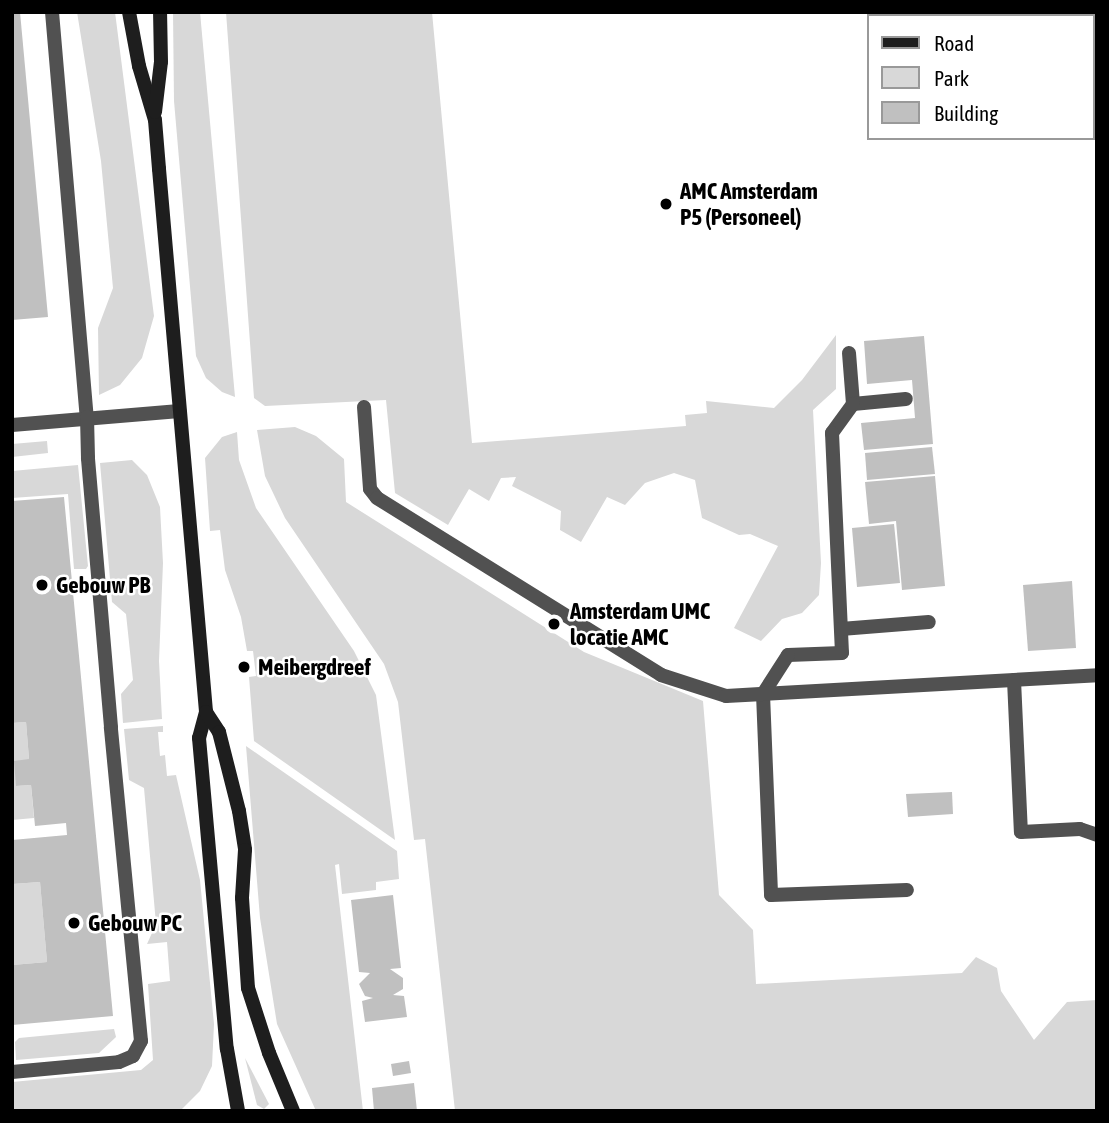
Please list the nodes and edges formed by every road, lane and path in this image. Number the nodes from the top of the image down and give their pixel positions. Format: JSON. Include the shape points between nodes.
{"nodes":[{"id":1,"x":52,"y":12,"type":"edge"},
{"id":2,"x":129,"y":12,"type":"edge"},
{"id":3,"x":160,"y":12,"type":"edge"},
{"id":4,"x":155,"y":120,"type":"junction"},
{"id":5,"x":849,"y":353,"type":"dead end"},
{"id":6,"x":906,"y":399,"type":"dead end"},
{"id":7,"x":853,"y":404,"type":"junction"},
{"id":8,"x":364,"y":407,"type":"dead end"},
{"id":9,"x":179,"y":411,"type":"junction"},
{"id":10,"x":87,"y":417,"type":"junction"},
{"id":11,"x":12,"y":425,"type":"edge"},
{"id":12,"x":929,"y":622,"type":"dead end"},
{"id":13,"x":841,"y":629,"type":"junction"},
{"id":14,"x":1097,"y":675,"type":"edge"},
{"id":15,"x":1014,"y":680,"type":"junction"},
{"id":16,"x":763,"y":694,"type":"junction"},
{"id":17,"x":206,"y":712,"type":"junction"},
{"id":18,"x":1097,"y":835,"type":"edge"},
{"id":19,"x":907,"y":890,"type":"dead end"},
{"id":20,"x":12,"y":1072,"type":"edge"},
{"id":21,"x":238,"y":1111,"type":"edge"},
{"id":22,"x":293,"y":1111,"type":"edge"}],
"edges":[{"from":1,"to":10,"type":"street"},
{"from":2,"to":4,"type":"street"},
{"from":3,"to":4,"type":"street"},
{"from":4,"to":9,"type":"street"},
{"from":5,"to":7,"type":"street"},
{"from":6,"to":7,"type":"street"},
{"from":7,"to":13,"type":"street","via":[[832,433]]},
{"from":8,"to":16,"type":"street","via":[[370,489],[377,498],[661,675],[726,696]]},
{"from":9,"to":10,"type":"street"},
{"from":9,"to":17,"type":"street"},
{"from":10,"to":11,"type":"street"},
{"from":10,"to":20,"type":"street","via":[[109,714],[142,1041],[133,1056],[119,1062]]},
{"from":12,"to":13,"type":"street"},
{"from":13,"to":16,"type":"street","via":[[842,653],[788,655]]},
{"from":14,"to":15,"type":"street"},
{"from":15,"to":16,"type":"street"},
{"from":15,"to":18,"type":"street","via":[[1021,832],[1080,829]]},
{"from":16,"to":19,"type":"street","via":[[771,895]]},
{"from":17,"to":21,"type":"street","via":[[199,738],[227,1049]]},
{"from":17,"to":22,"type":"street","via":[[219,732],[245,850],[242,898],[247,988]]}]}
